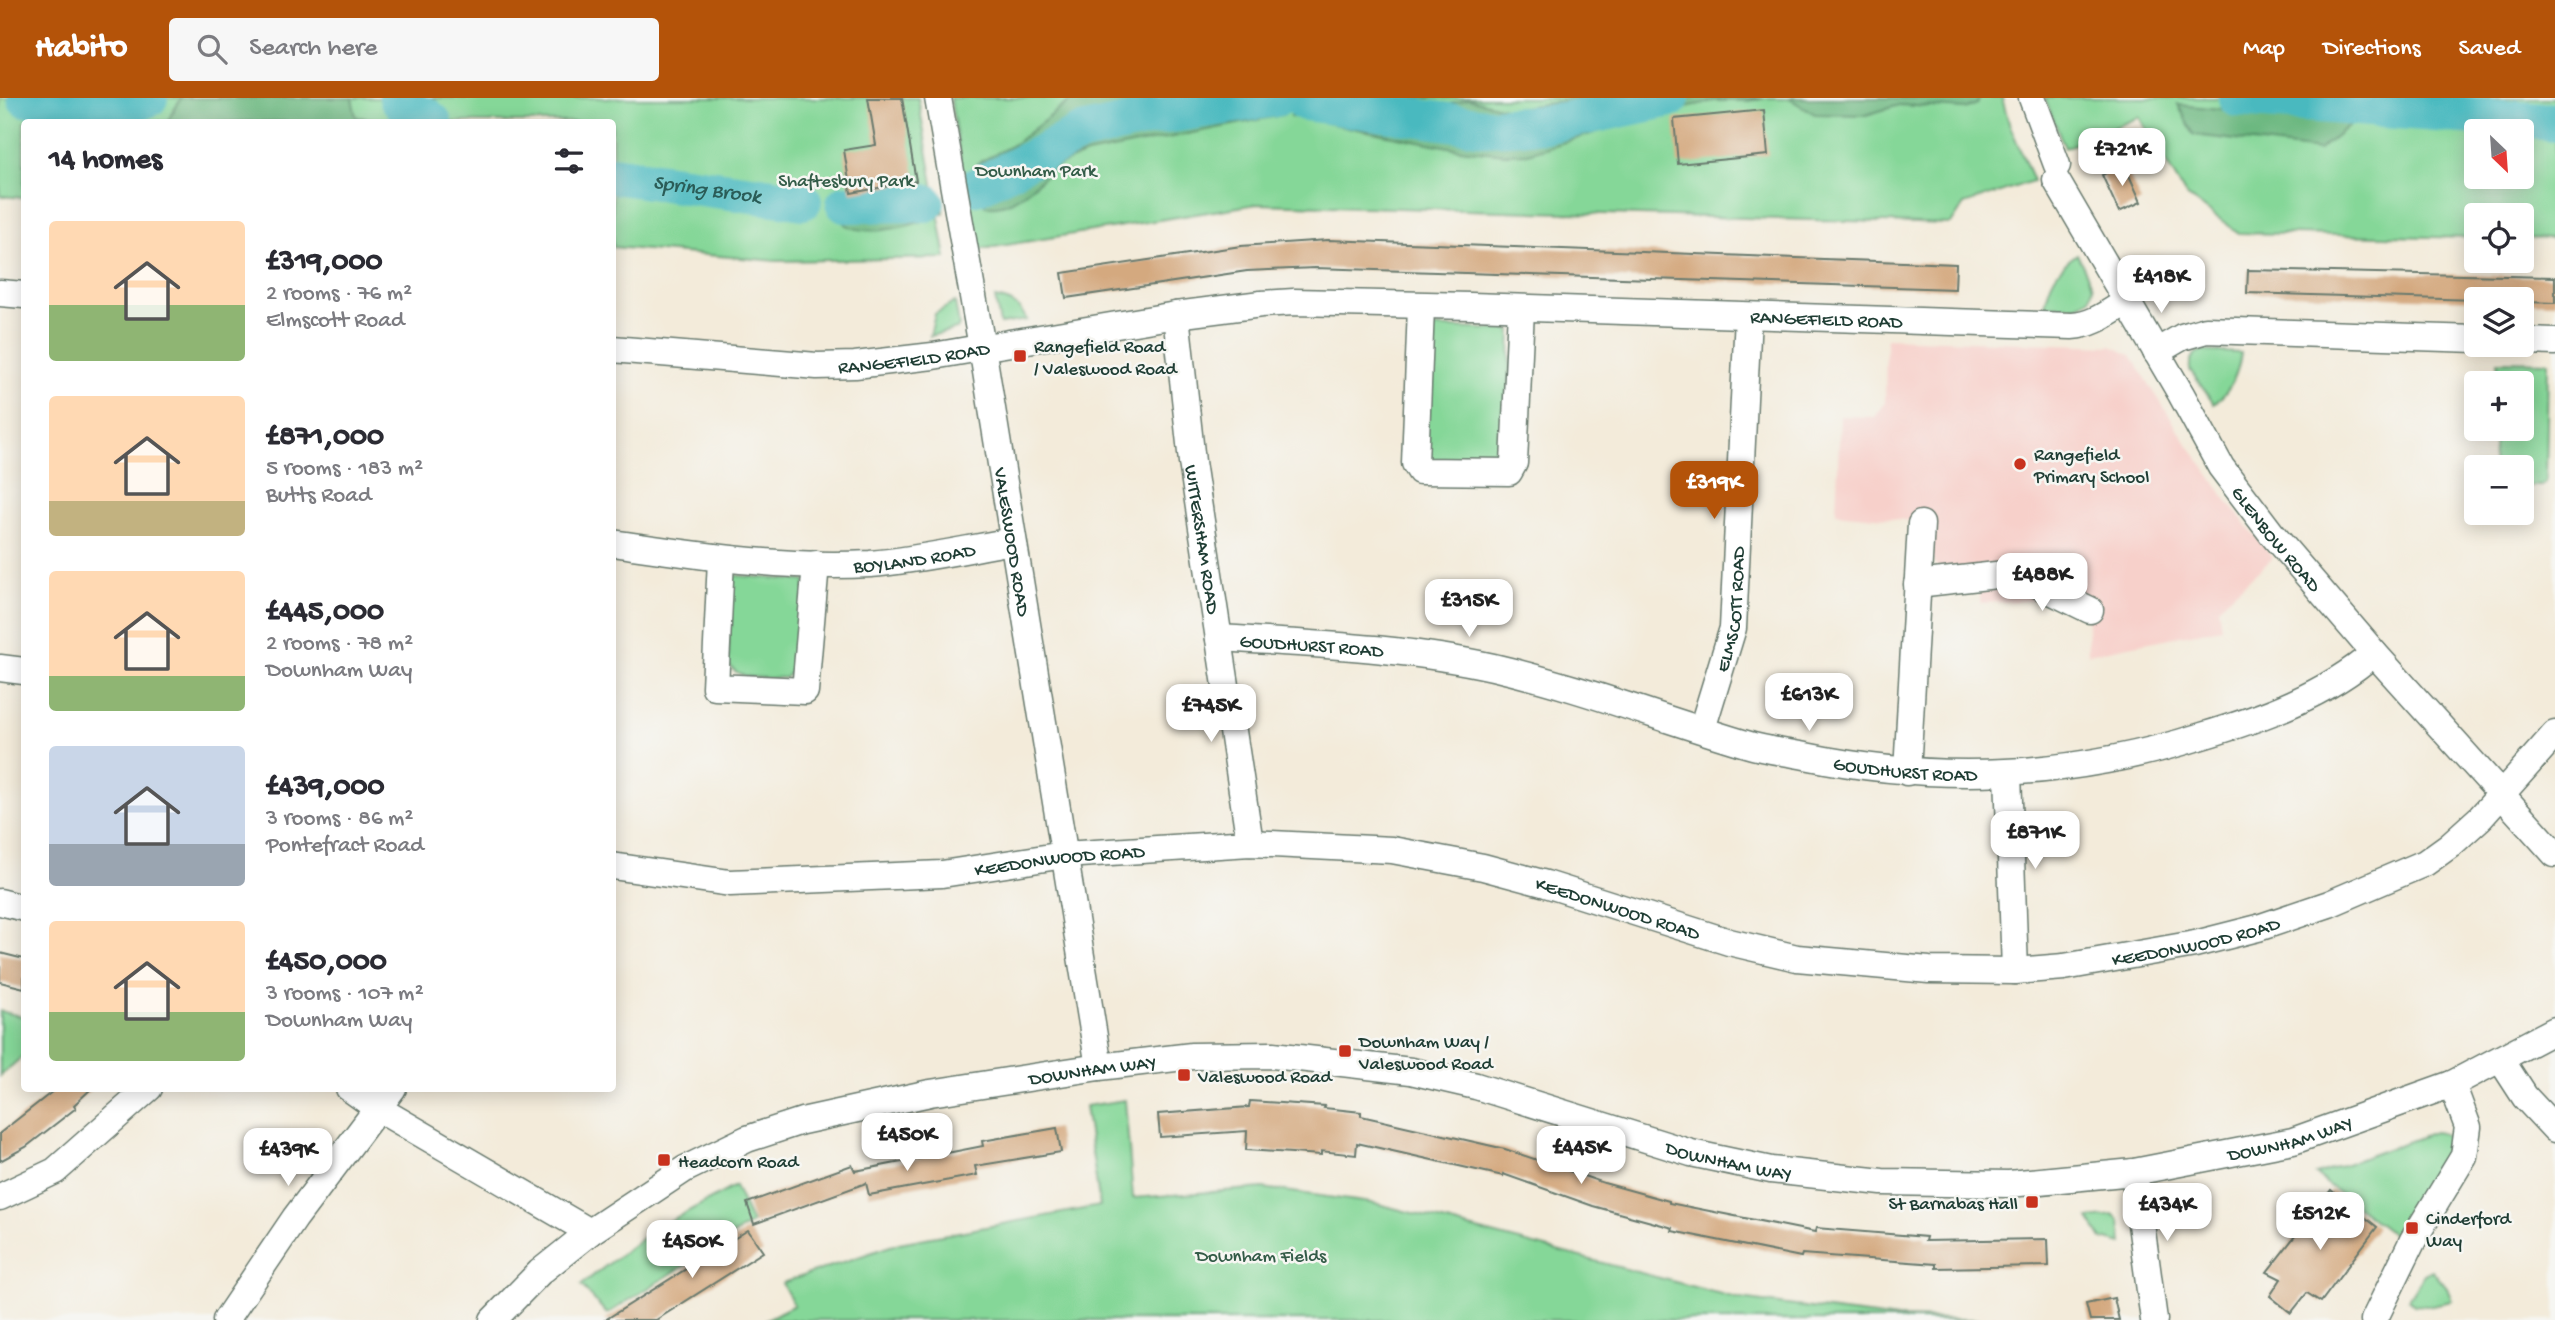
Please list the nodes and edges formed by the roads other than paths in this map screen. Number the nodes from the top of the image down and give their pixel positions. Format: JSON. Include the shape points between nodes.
{"nodes":[{"id":1,"x":938,"y":98,"type":"edge"},
{"id":2,"x":2032,"y":98,"type":"edge"},
{"id":3,"x":0,"y":293,"type":"edge"},
{"id":4,"x":21,"y":295,"type":"edge"},
{"id":5,"x":2126,"y":302,"type":"junction"},
{"id":6,"x":1421,"y":307,"type":"junction"},
{"id":7,"x":1521,"y":309,"type":"junction"},
{"id":8,"x":1176,"y":316,"type":"junction"},
{"id":9,"x":1748,"y":316,"type":"junction"},
{"id":10,"x":2464,"y":339,"type":"edge"},
{"id":11,"x":2534,"y":341,"type":"edge"},
{"id":12,"x":2555,"y":342,"type":"edge"},
{"id":13,"x":982,"y":346,"type":"junction"},
{"id":14,"x":616,"y":349,"type":"edge"},
{"id":15,"x":2156,"y":352,"type":"junction"},
{"id":16,"x":1921,"y":524,"type":"dead end"},
{"id":17,"x":1013,"y":541,"type":"junction"},
{"id":18,"x":616,"y":544,"type":"edge"},
{"id":19,"x":721,"y":559,"type":"junction"},
{"id":20,"x":816,"y":564,"type":"junction"},
{"id":21,"x":1917,"y":584,"type":"junction"},
{"id":22,"x":2090,"y":610,"type":"dead end"},
{"id":23,"x":1219,"y":638,"type":"junction"},
{"id":24,"x":2374,"y":653,"type":"junction"},
{"id":25,"x":0,"y":668,"type":"edge"},
{"id":26,"x":21,"y":671,"type":"edge"},
{"id":27,"x":1702,"y":729,"type":"junction"},
{"id":28,"x":2555,"y":734,"type":"edge"},
{"id":29,"x":1908,"y":772,"type":"junction"},
{"id":30,"x":2007,"y":774,"type":"junction"},
{"id":31,"x":2501,"y":794,"type":"junction"},
{"id":32,"x":1250,"y":843,"type":"junction"},
{"id":33,"x":2555,"y":854,"type":"edge"},
{"id":34,"x":1064,"y":855,"type":"junction"},
{"id":35,"x":616,"y":867,"type":"edge"},
{"id":36,"x":0,"y":902,"type":"edge"},
{"id":37,"x":21,"y":907,"type":"edge"},
{"id":38,"x":2015,"y":971,"type":"junction"},
{"id":39,"x":2555,"y":1030,"type":"edge"},
{"id":40,"x":2501,"y":1060,"type":"junction"},
{"id":41,"x":1099,"y":1066,"type":"junction"},
{"id":42,"x":2452,"y":1084,"type":"junction"},
{"id":43,"x":144,"y":1092,"type":"edge"},
{"id":44,"x":363,"y":1092,"type":"edge"},
{"id":45,"x":385,"y":1098,"type":"edge"},
{"id":46,"x":2555,"y":1129,"type":"edge"},
{"id":47,"x":2134,"y":1172,"type":"junction"},
{"id":48,"x":0,"y":1197,"type":"edge"},
{"id":49,"x":590,"y":1232,"type":"junction"},
{"id":50,"x":226,"y":1320,"type":"edge"},
{"id":51,"x":493,"y":1320,"type":"edge"},
{"id":52,"x":2154,"y":1320,"type":"edge"},
{"id":53,"x":2374,"y":1320,"type":"edge"}],
"edges":[{"from":1,"to":13,"type":"street","name":"VALESWOOD ROAD"},
{"from":2,"to":5,"type":"street","name":"GLENBOW ROAD","via":[[2057,172]]},
{"from":3,"to":4,"type":"street"},
{"from":5,"to":9,"type":"street","name":"RANGEFIELD ROAD","via":[[2096,321],[2071,326]]},
{"from":5,"to":15,"type":"street","name":"GLENBOW ROAD"},
{"from":6,"to":7,"type":"street","name":"RANGEFIELD ROAD"},
{"from":6,"to":7,"type":"street","via":[[1415,463],[1420,471],[1509,471],[1514,463]]},
{"from":6,"to":8,"type":"street","name":"RANGEFIELD ROAD","via":[[1294,302]]},
{"from":7,"to":9,"type":"street","name":"RANGEFIELD ROAD"},
{"from":8,"to":13,"type":"street","name":"RANGEFIELD ROAD"},
{"from":8,"to":23,"type":"street","name":"WITTERSHAM ROAD"},
{"from":9,"to":27,"type":"street","name":"ELMSCOTT ROAD","via":[[1732,628]]},
{"from":10,"to":15,"type":"street","via":[[2206,330]]},
{"from":11,"to":12,"type":"street"},
{"from":13,"to":14,"type":"street","name":"RANGEFIELD ROAD","via":[[892,362],[817,366]]},
{"from":13,"to":17,"type":"street","name":"VALESWOOD ROAD"},
{"from":15,"to":24,"type":"street","name":"GLENBOW ROAD","via":[[2221,467]]},
{"from":16,"to":21,"type":"street"},
{"from":17,"to":20,"type":"street","name":"BOYLAND ROAD","via":[[870,564]]},
{"from":17,"to":34,"type":"street","name":"VALESWOOD ROAD"},
{"from":18,"to":19,"type":"street","name":"BOYLAND ROAD"},
{"from":19,"to":20,"type":"street","name":"BOYLAND ROAD"},
{"from":19,"to":20,"type":"street","via":[[715,687],[805,691]]},
{"from":21,"to":22,"type":"street","via":[[2014,573]]},
{"from":21,"to":29,"type":"street"},
{"from":23,"to":27,"type":"street","name":"GOUDHURST ROAD","via":[[1358,647],[1492,667]]},
{"from":23,"to":32,"type":"street","name":"WITTERSHAM ROAD"},
{"from":24,"to":30,"type":"street","name":"GOUDHURST ROAD","via":[[2354,671],[2310,695],[2238,725],[2110,761]]},
{"from":24,"to":31,"type":"street","name":"GLENBOW ROAD"},
{"from":25,"to":26,"type":"street"},
{"from":27,"to":29,"type":"street","name":"GOUDHURST ROAD","via":[[1749,745]]},
{"from":28,"to":31,"type":"street","name":"KEEDONWOOD ROAD"},
{"from":29,"to":30,"type":"street","name":"GOUDHURST ROAD"},
{"from":30,"to":38,"type":"street"},
{"from":31,"to":33,"type":"street","name":"GLENBOW ROAD"},
{"from":31,"to":38,"type":"street","name":"KEEDONWOOD ROAD","via":[[2481,817],[2425,863],[2329,904],[2196,944]]},
{"from":32,"to":34,"type":"street","name":"KEEDONWOOD ROAD"},
{"from":32,"to":38,"type":"street","name":"KEEDONWOOD ROAD","via":[[1392,850],[1483,867],[1729,942],[1797,958],[1928,970]]},
{"from":34,"to":35,"type":"street","name":"KEEDONWOOD ROAD","via":[[942,874],[730,883]]},
{"from":34,"to":41,"type":"street","name":"VALESWOOD ROAD"},
{"from":36,"to":37,"type":"street"},
{"from":39,"to":40,"type":"street","name":"DOWNHAM WAY"},
{"from":40,"to":42,"type":"street","name":"DOWNHAM WAY"},
{"from":40,"to":46,"type":"street","via":[[2525,1097]]},
{"from":41,"to":47,"type":"street","name":"DOWNHAM WAY","via":[[1192,1056],[1273,1055],[1411,1071],[1476,1086],[1691,1153],[1771,1170],[1882,1182],[2009,1184]]},
{"from":41,"to":49,"type":"street","name":"DOWNHAM WAY","via":[[930,1093],[802,1121],[747,1139],[685,1169]]},
{"from":42,"to":47,"type":"street","name":"DOWNHAM WAY","via":[[2293,1141]]},
{"from":42,"to":53,"type":"street","via":[[2468,1127],[2464,1156],[2413,1240]]},
{"from":43,"to":48,"type":"street","via":[[55,1171]]},
{"from":44,"to":45,"type":"street"},
{"from":45,"to":49,"type":"street"},
{"from":45,"to":50,"type":"street"},
{"from":47,"to":52,"type":"street"},
{"from":49,"to":51,"type":"street","name":"DOWNHAM WAY","via":[[540,1272]]}]}
